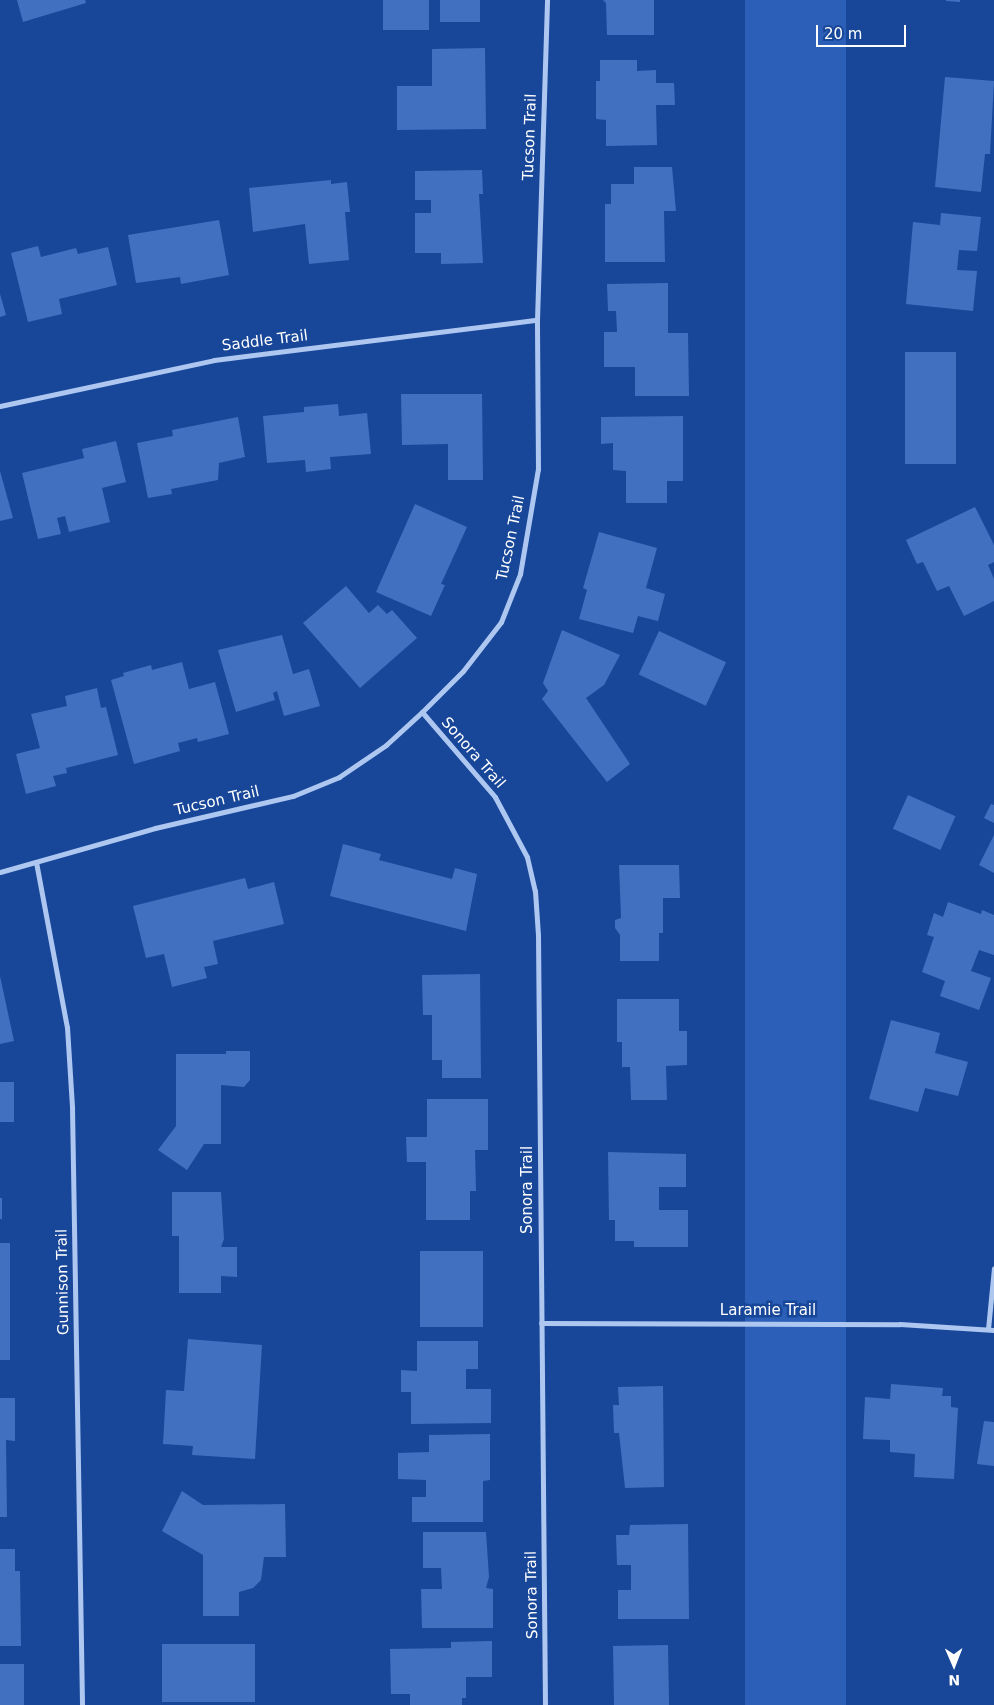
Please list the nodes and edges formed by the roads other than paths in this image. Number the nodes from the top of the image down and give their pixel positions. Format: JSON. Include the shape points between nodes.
{"nodes":[{"id":1,"x":547,"y":0,"type":"edge"},
{"id":2,"x":537,"y":320,"type":"junction"},
{"id":3,"x":0,"y":406,"type":"edge"},
{"id":4,"x":422,"y":712,"type":"junction"},
{"id":5,"x":36,"y":862,"type":"junction"},
{"id":6,"x":0,"y":872,"type":"edge"},
{"id":7,"x":994,"y":1268,"type":"edge"},
{"id":8,"x":541,"y":1323,"type":"junction"},
{"id":9,"x":991,"y":1329,"type":"edge"},
{"id":10,"x":82,"y":1705,"type":"edge"},
{"id":11,"x":545,"y":1705,"type":"edge"}],
"edges":[{"from":1,"to":2,"type":"street","name":"Tucson Trail"},
{"from":2,"to":3,"type":"street","name":"Saddle Trail","via":[[214,360]]},
{"from":2,"to":4,"type":"street","name":"Tucson Trail","via":[[538,469],[520,574],[501,622],[463,671]]},
{"from":4,"to":5,"type":"street","name":"Tucson Trail","via":[[386,745],[338,777],[293,796],[155,828]]},
{"from":4,"to":8,"type":"street","name":"Sonora Trail","via":[[495,797],[527,857],[535,891]]},
{"from":5,"to":6,"type":"street","name":"Tucson Trail"},
{"from":5,"to":10,"type":"street","name":"Gunnison Trail","via":[[67,1027],[72,1107]]},
{"from":7,"to":9,"type":"street"},
{"from":8,"to":9,"type":"street","name":"Laramie Trail","via":[[900,1324]]},
{"from":8,"to":11,"type":"street","name":"Sonora Trail"}]}
